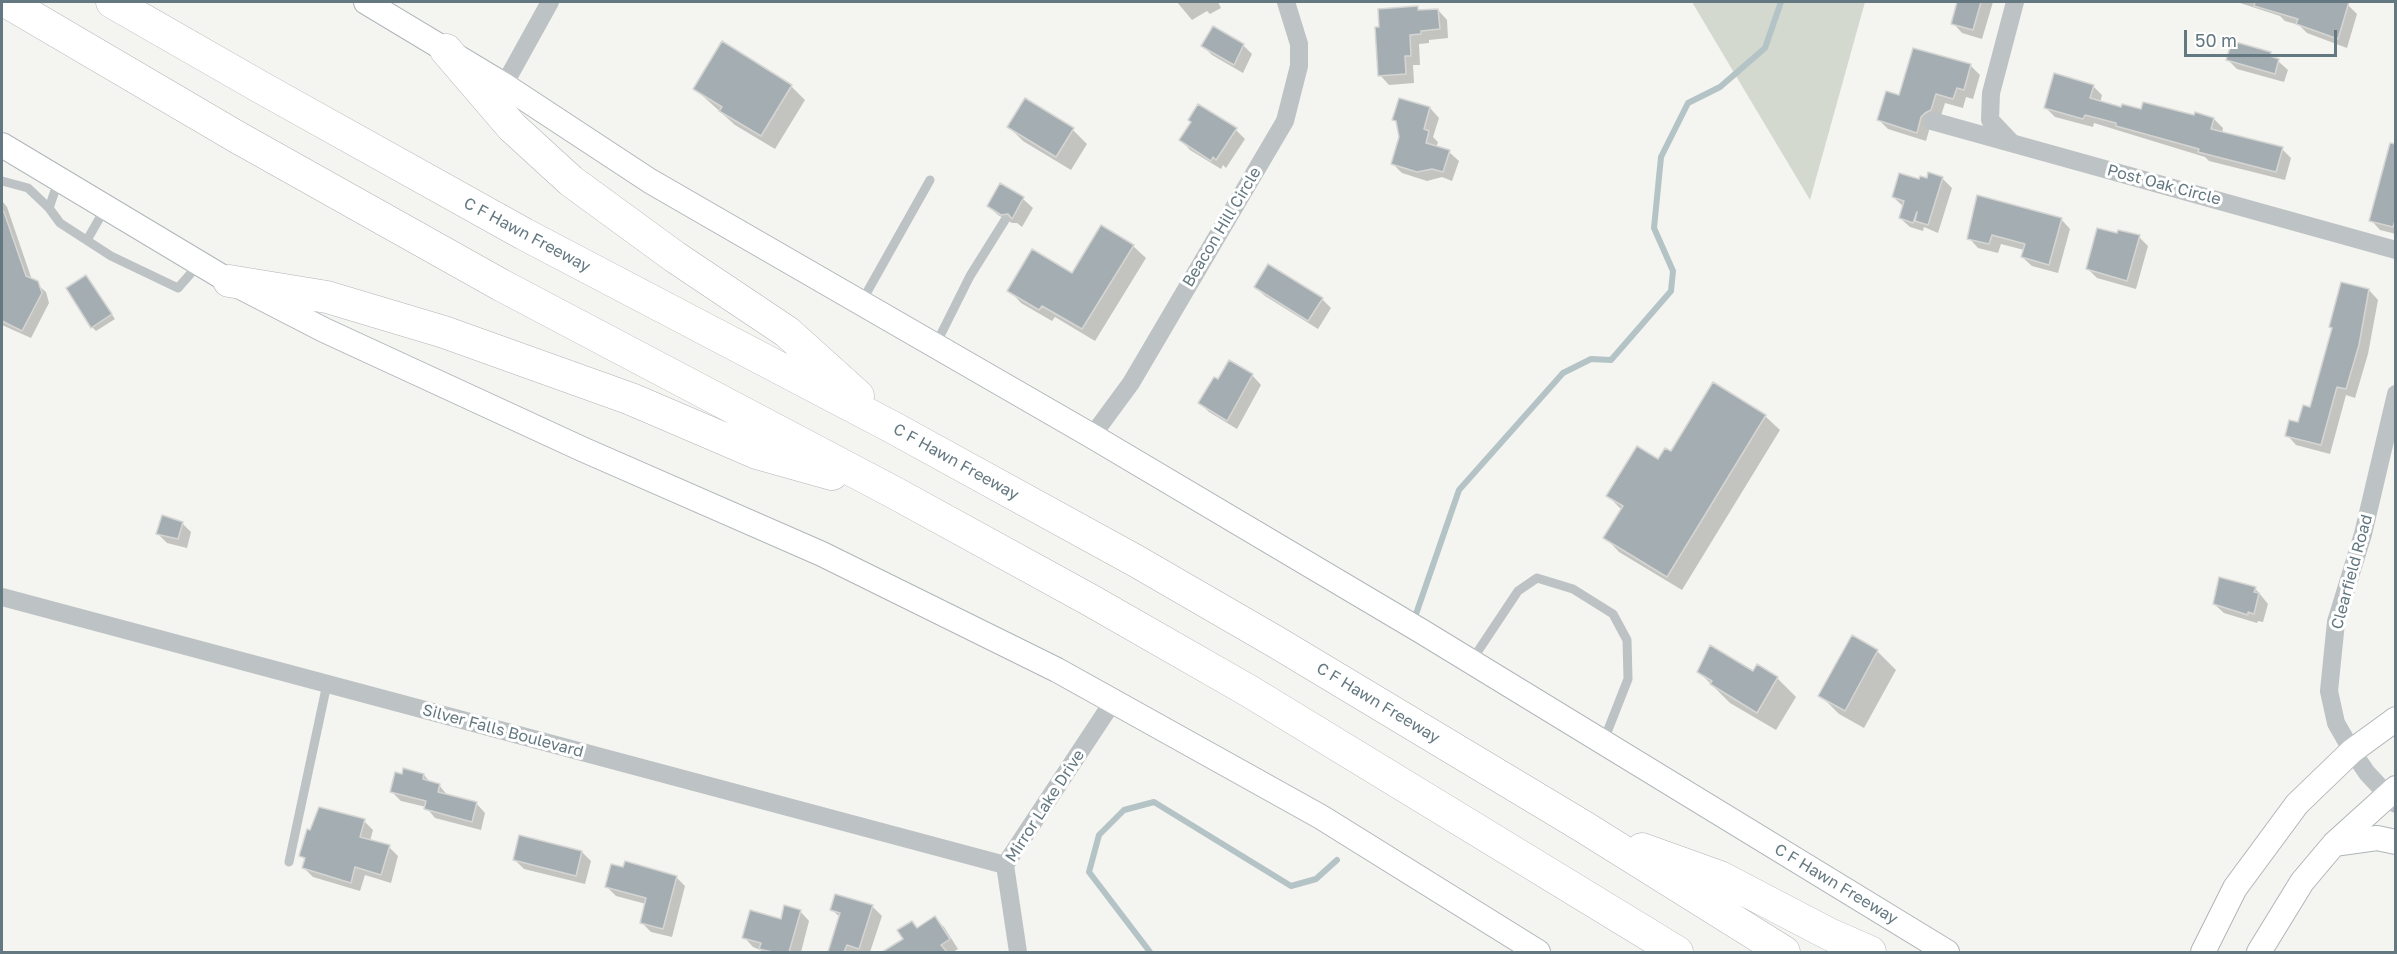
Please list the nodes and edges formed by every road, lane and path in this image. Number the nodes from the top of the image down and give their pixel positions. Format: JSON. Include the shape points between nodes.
{"nodes":[{"id":1,"x":7,"y":2,"type":"edge"},
{"id":2,"x":112,"y":2,"type":"edge"},
{"id":3,"x":366,"y":2,"type":"edge"},
{"id":4,"x":550,"y":2,"type":"edge"},
{"id":5,"x":1286,"y":2,"type":"edge"},
{"id":6,"x":2015,"y":2,"type":"edge"},
{"id":7,"x":446,"y":50,"type":"junction"},
{"id":8,"x":504,"y":85,"type":"junction"},
{"id":9,"x":1932,"y":121,"type":"dead end"},
{"id":10,"x":2013,"y":143,"type":"junction"},
{"id":11,"x":2,"y":145,"type":"edge"},
{"id":12,"x":59,"y":179,"type":"junction"},
{"id":13,"x":930,"y":180,"type":"dead end"},
{"id":14,"x":2,"y":181,"type":"edge"},
{"id":15,"x":106,"y":207,"type":"junction"},
{"id":16,"x":49,"y":208,"type":"junction"},
{"id":17,"x":1005,"y":220,"type":"dead end"},
{"id":18,"x":87,"y":240,"type":"junction"},
{"id":19,"x":2396,"y":250,"type":"edge"},
{"id":20,"x":199,"y":264,"type":"junction"},
{"id":21,"x":229,"y":281,"type":"junction"},
{"id":22,"x":861,"y":303,"type":"junction"},
{"id":23,"x":935,"y":346,"type":"junction"},
{"id":24,"x":2396,"y":394,"type":"edge"},
{"id":25,"x":892,"y":427,"type":"junction"},
{"id":26,"x":1092,"y":436,"type":"junction"},
{"id":27,"x":894,"y":493,"type":"junction"},
{"id":28,"x":2,"y":597,"type":"edge"},
{"id":29,"x":1471,"y":662,"type":"junction"},
{"id":30,"x":327,"y":684,"type":"junction"},
{"id":31,"x":1112,"y":703,"type":"junction"},
{"id":32,"x":2396,"y":719,"type":"edge"},
{"id":33,"x":1603,"y":742,"type":"junction"},
{"id":34,"x":2352,"y":751,"type":"junction"},
{"id":35,"x":2393,"y":796,"type":"edge"},
{"id":36,"x":1584,"y":827,"type":"junction"},
{"id":37,"x":2396,"y":842,"type":"edge"},
{"id":38,"x":2334,"y":844,"type":"junction"},
{"id":39,"x":289,"y":862,"type":"dead end"},
{"id":40,"x":1005,"y":865,"type":"junction"},
{"id":41,"x":1017,"y":952,"type":"edge"},
{"id":42,"x":1538,"y":952,"type":"edge"},
{"id":43,"x":1677,"y":952,"type":"edge"},
{"id":44,"x":1784,"y":952,"type":"edge"},
{"id":45,"x":1870,"y":952,"type":"edge"},
{"id":46,"x":1947,"y":952,"type":"edge"},
{"id":47,"x":2203,"y":952,"type":"edge"},
{"id":48,"x":2259,"y":952,"type":"edge"}],
"edges":[{"from":1,"to":27,"type":"highway","via":[[227,132],[450,256]]},
{"from":2,"to":25,"type":"highway","name":"C F Hawn Freeway","via":[[514,229]]},
{"from":3,"to":7,"type":"main road","name":"C F Hawn Freeway"},
{"from":4,"to":8,"type":"street"},
{"from":5,"to":26,"type":"street","name":"Beacon Hill Circle","via":[[1299,44],[1299,66],[1285,121],[1131,383]]},
{"from":6,"to":10,"type":"street","via":[[1991,93],[1990,120]]},
{"from":7,"to":8,"type":"main road","name":"C F Hawn Freeway"},
{"from":7,"to":25,"type":"highway","via":[[512,127],[571,180],[666,251],[787,332]]},
{"from":8,"to":22,"type":"main road","name":"C F Hawn Freeway","via":[[650,181]]},
{"from":9,"to":10,"type":"street","name":"Post Oak Circle"},
{"from":10,"to":19,"type":"street","name":"Post Oak Circle"},
{"from":11,"to":12,"type":"main road"},
{"from":12,"to":15,"type":"main road"},
{"from":12,"to":16,"type":"lane"},
{"from":13,"to":22,"type":"lane"},
{"from":14,"to":16,"type":"lane","via":[[28,188]]},
{"from":15,"to":18,"type":"lane"},
{"from":15,"to":20,"type":"main road"},
{"from":16,"to":18,"type":"lane","via":[[60,223]]},
{"from":17,"to":23,"type":"lane","via":[[970,276]]},
{"from":18,"to":20,"type":"lane","via":[[178,288]]},
{"from":20,"to":21,"type":"main road"},
{"from":21,"to":27,"type":"highway","via":[[327,297],[444,332],[631,399],[757,453]]},
{"from":21,"to":31,"type":"main road","via":[[324,330],[549,434],[822,554],[1057,670]]},
{"from":22,"to":23,"type":"main road","name":"C F Hawn Freeway"},
{"from":23,"to":26,"type":"main road","name":"C F Hawn Freeway"},
{"from":24,"to":34,"type":"street","name":"Clearfield Road","via":[[2363,534],[2336,622],[2331,662],[2330,691],[2336,723]]},
{"from":25,"to":36,"type":"highway","name":"C F Hawn Freeway","via":[[1136,561]]},
{"from":26,"to":29,"type":"main road","name":"C F Hawn Freeway"},
{"from":27,"to":43,"type":"highway","via":[[1249,691]]},
{"from":28,"to":30,"type":"street","name":"Silver Falls Boulevard"},
{"from":29,"to":33,"type":"main road","name":"C F Hawn Freeway"},
{"from":29,"to":33,"type":"lane","via":[[1518,591],[1537,578],[1573,589],[1613,614],[1627,640],[1628,679]]},
{"from":30,"to":39,"type":"lane"},
{"from":30,"to":40,"type":"street","name":"Silver Falls Boulevard"},
{"from":31,"to":40,"type":"street","name":"Mirror Lake Drive"},
{"from":31,"to":42,"type":"main road","via":[[1321,817]]},
{"from":32,"to":34,"type":"main road"},
{"from":33,"to":46,"type":"main road","name":"C F Hawn Freeway"},
{"from":34,"to":35,"type":"street","name":"Clearfield Road","via":[[2367,773]]},
{"from":34,"to":47,"type":"main road","via":[[2297,804],[2263,847],[2235,888]]},
{"from":35,"to":38,"type":"main road"},
{"from":36,"to":44,"type":"highway","name":"C F Hawn Freeway"},
{"from":36,"to":45,"type":"highway","via":[[1720,877]]},
{"from":37,"to":38,"type":"main road","via":[[2377,838]]},
{"from":38,"to":48,"type":"main road","via":[[2302,882]]},
{"from":40,"to":41,"type":"street","name":"Mirror Lake Drive"}]}
